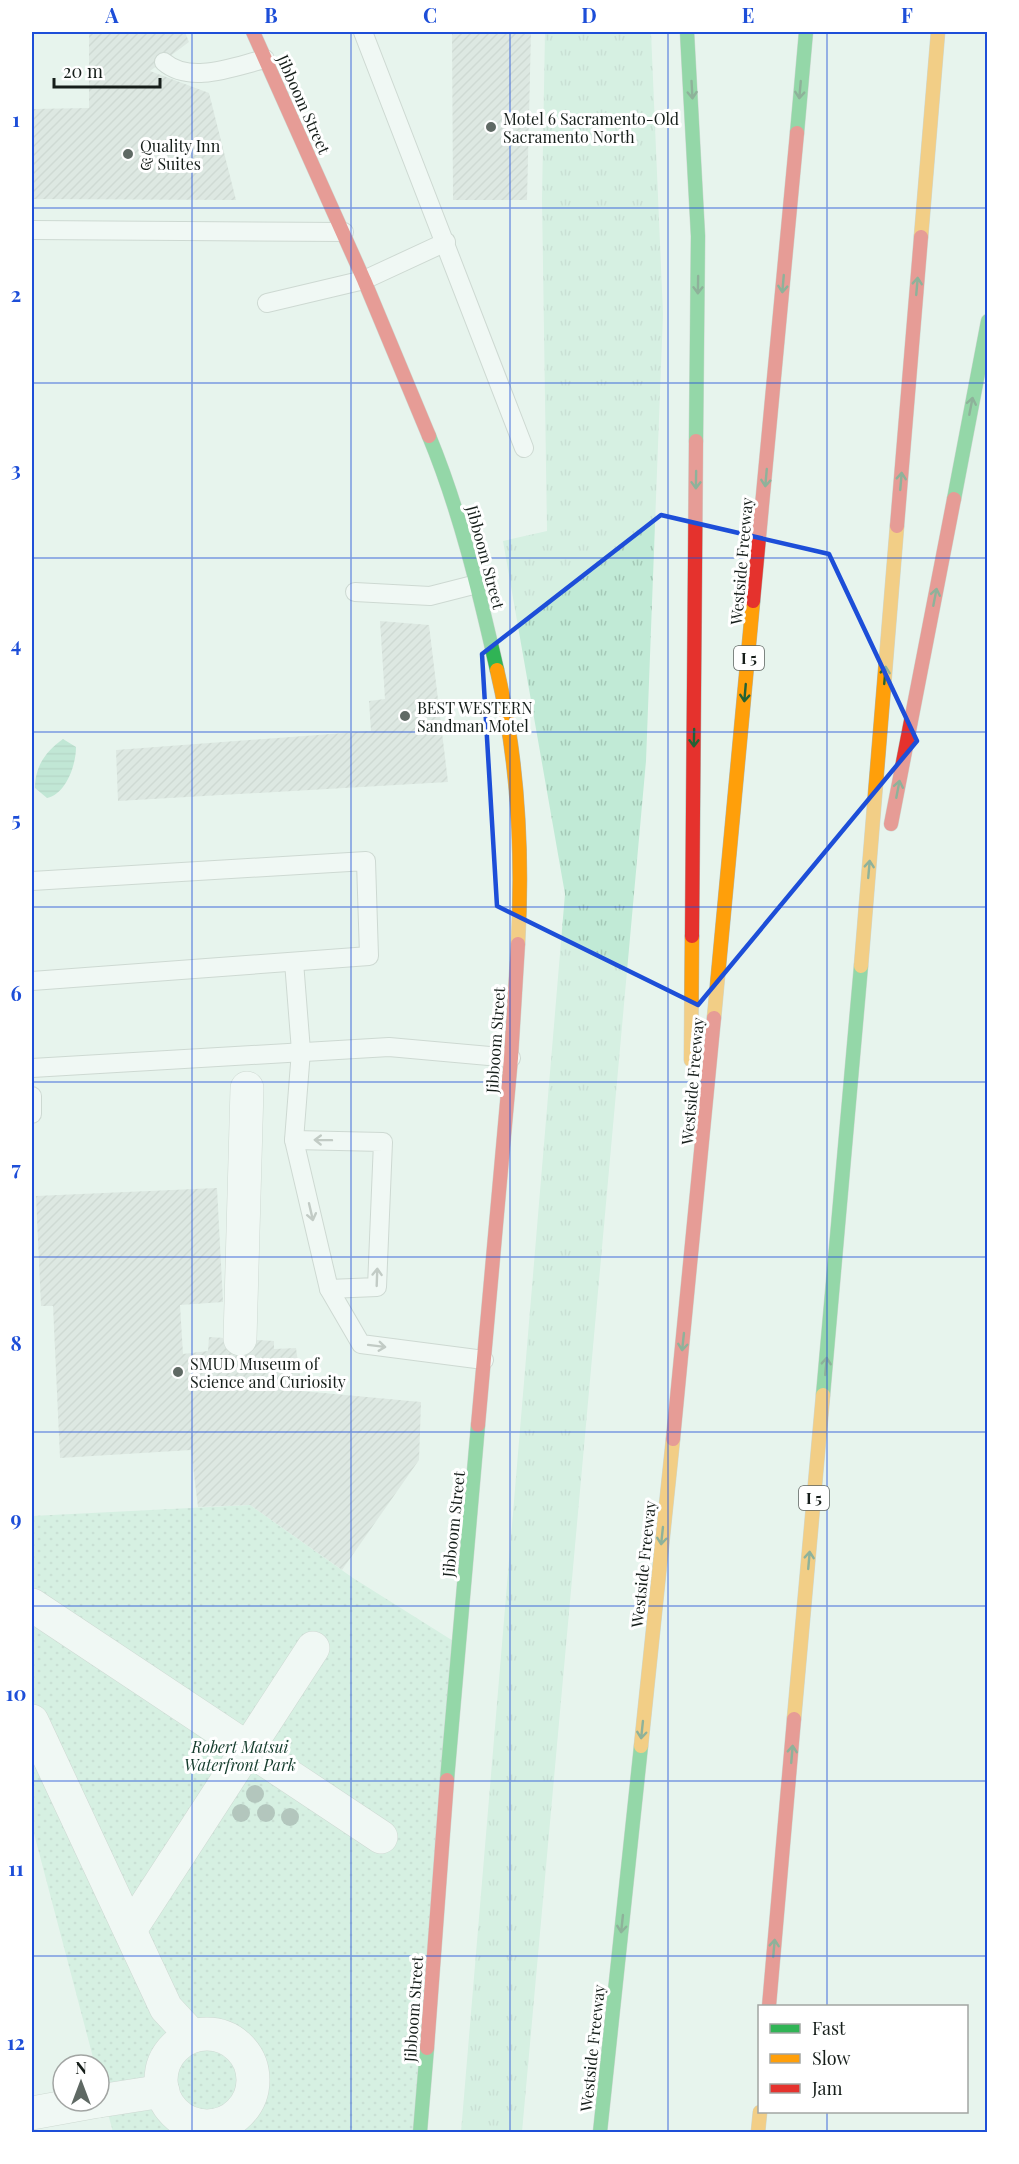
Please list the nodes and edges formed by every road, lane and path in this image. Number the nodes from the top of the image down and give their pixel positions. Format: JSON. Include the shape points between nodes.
{"nodes":[{"id":1,"x":253,"y":32,"type":"edge"},
{"id":2,"x":363,"y":32,"type":"edge"},
{"id":3,"x":687,"y":32,"type":"edge"},
{"id":4,"x":806,"y":32,"type":"edge"},
{"id":5,"x":938,"y":32,"type":"edge"},
{"id":6,"x":265,"y":59,"type":"junction"},
{"id":7,"x":164,"y":62,"type":"dead end"},
{"id":8,"x":32,"y":230,"type":"edge"},
{"id":9,"x":344,"y":232,"type":"junction"},
{"id":10,"x":446,"y":242,"type":"junction"},
{"id":11,"x":364,"y":280,"type":"junction"},
{"id":12,"x":267,"y":303,"type":"dead end"},
{"id":13,"x":987,"y":321,"type":"edge"},
{"id":14,"x":524,"y":448,"type":"dead end"},
{"id":15,"x":477,"y":584,"type":"junction"},
{"id":16,"x":355,"y":591,"type":"dead end"},
{"id":17,"x":889,"y":838,"type":"dead end"},
{"id":18,"x":884,"y":861,"type":"dead end"},
{"id":19,"x":32,"y":881,"type":"edge"},
{"id":20,"x":294,"y":962,"type":"junction"},
{"id":21,"x":32,"y":981,"type":"edge"},
{"id":22,"x":860,"y":990,"type":"junction"},
{"id":23,"x":301,"y":1051,"type":"junction"},
{"id":24,"x":512,"y":1058,"type":"junction"},
{"id":25,"x":32,"y":1068,"type":"edge"},
{"id":26,"x":691,"y":1070,"type":"dead end"},
{"id":27,"x":247,"y":1088,"type":"dead end"},
{"id":28,"x":32,"y":1096,"type":"edge"},
{"id":29,"x":32,"y":1114,"type":"edge"},
{"id":30,"x":690,"y":1117,"type":"dead end"},
{"id":31,"x":294,"y":1140,"type":"junction"},
{"id":32,"x":689,"y":1284,"type":"junction"},
{"id":33,"x":329,"y":1289,"type":"junction"},
{"id":34,"x":240,"y":1339,"type":"dead end"},
{"id":35,"x":484,"y":1360,"type":"junction"},
{"id":36,"x":32,"y":1605,"type":"edge"},
{"id":37,"x":313,"y":1648,"type":"dead end"},
{"id":38,"x":32,"y":1721,"type":"edge"},
{"id":39,"x":248,"y":1748,"type":"junction"},
{"id":40,"x":381,"y":1837,"type":"dead end"},
{"id":41,"x":130,"y":1930,"type":"junction"},
{"id":42,"x":769,"y":2005,"type":"edge"},
{"id":43,"x":192,"y":2036,"type":"junction"},
{"id":44,"x":148,"y":2093,"type":"junction"},
{"id":45,"x":111,"y":2099,"type":"edge"},
{"id":46,"x":51,"y":2110,"type":"edge"},
{"id":47,"x":32,"y":2113,"type":"edge"},
{"id":48,"x":760,"y":2113,"type":"edge"},
{"id":49,"x":215,"y":2129,"type":"edge"},
{"id":50,"x":420,"y":2133,"type":"edge"},
{"id":51,"x":600,"y":2133,"type":"edge"},
{"id":52,"x":758,"y":2133,"type":"edge"}],
"edges":[{"from":1,"to":6,"type":"main road","name":"Jibboom Street"},
{"from":2,"to":10,"type":"lane"},
{"from":3,"to":26,"type":"main road","one_way":true,"via":[[699,236]]},
{"from":4,"to":32,"type":"main road","name":"Westside Freeway","number":"I 5","one_way":true},
{"from":22,"to":5,"type":"main road","number":"I 5","one_way":true},
{"from":6,"to":7,"type":"lane","via":[[193,73],[173,69]]},
{"from":6,"to":9,"type":"main road","name":"Jibboom Street"},
{"from":8,"to":9,"type":"lane"},
{"from":9,"to":11,"type":"main road","name":"Jibboom Street"},
{"from":10,"to":11,"type":"lane"},
{"from":10,"to":14,"type":"lane"},
{"from":11,"to":12,"type":"lane"},
{"from":11,"to":15,"type":"main road","name":"Jibboom Street","via":[[446,477]]},
{"from":17,"to":13,"type":"main road","one_way":true},
{"from":15,"to":16,"type":"lane","via":[[430,596]]},
{"from":15,"to":24,"type":"main road","name":"Jibboom Street","via":[[502,691],[515,781],[521,890]]},
{"from":18,"to":22,"type":"main road"},
{"from":19,"to":20,"type":"lane","via":[[366,861],[369,956]]},
{"from":20,"to":21,"type":"lane"},
{"from":20,"to":23,"type":"lane"},
{"from":42,"to":22,"type":"main road","number":"I 5","one_way":true},
{"from":23,"to":24,"type":"lane","via":[[389,1047]]},
{"from":23,"to":25,"type":"lane"},
{"from":23,"to":31,"type":"lane"},
{"from":24,"to":35,"type":"main road","name":"Jibboom Street"},
{"from":27,"to":34,"type":"street"},
{"from":28,"to":29,"type":"lane"},
{"from":30,"to":32,"type":"main road"},
{"from":31,"to":33,"type":"lane","one_way":true},
{"from":33,"to":31,"type":"lane","one_way":true,"via":[[377,1287],[383,1142]]},
{"from":32,"to":51,"type":"main road","name":"Westside Freeway","number":"I 5","one_way":true},
{"from":33,"to":35,"type":"lane","one_way":true,"via":[[361,1344]]},
{"from":35,"to":50,"type":"main road","name":"Jibboom Street"},
{"from":36,"to":39,"type":"street"},
{"from":37,"to":39,"type":"street"},
{"from":38,"to":41,"type":"street"},
{"from":39,"to":40,"type":"street"},
{"from":39,"to":41,"type":"street"},
{"from":41,"to":43,"type":"street","via":[[166,2008]]},
{"from":43,"to":44,"type":"street","via":[[169,2053]]},
{"from":43,"to":49,"type":"street","via":[[208,2033],[227,2038],[240,2047],[252,2065],[250,2097],[241,2111]]},
{"from":44,"to":45,"type":"street"},
{"from":44,"to":49,"type":"street","via":[[190,2122]]},
{"from":46,"to":47,"type":"street"},
{"from":48,"to":52,"type":"main road"}]}
